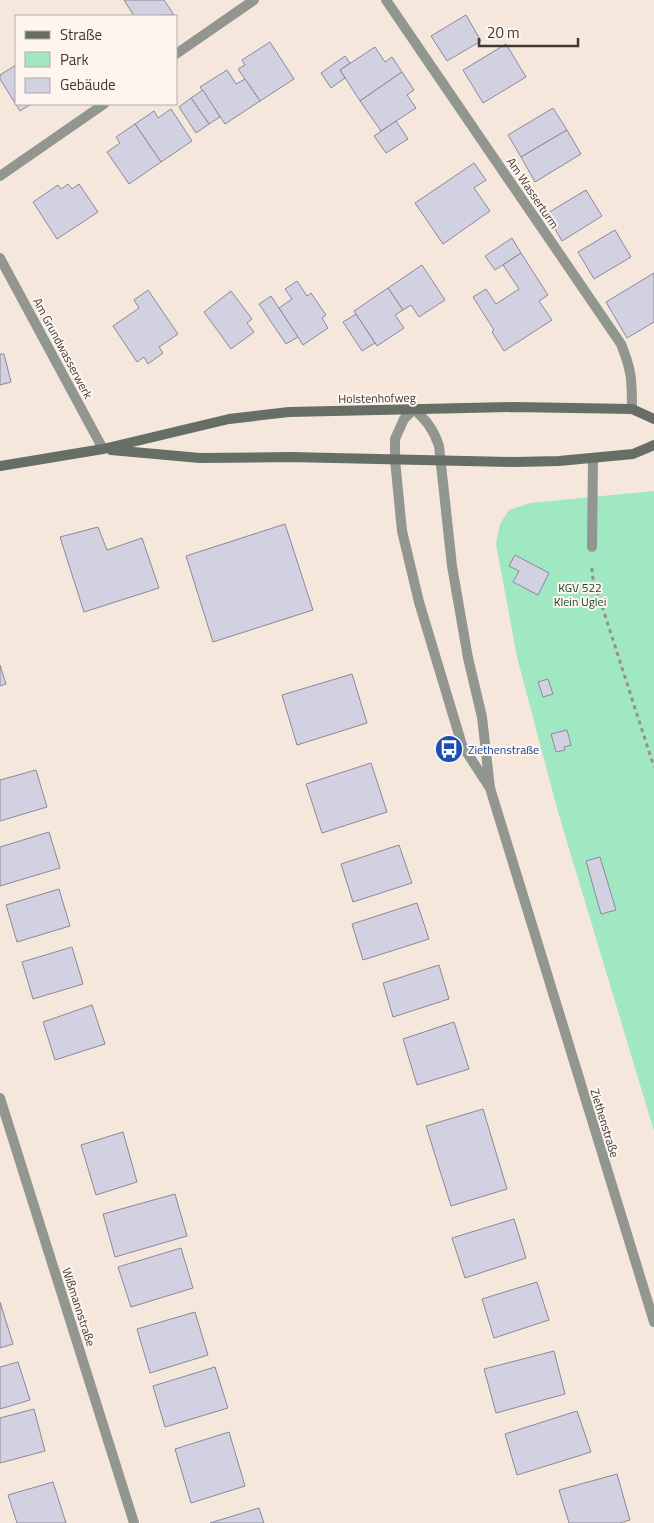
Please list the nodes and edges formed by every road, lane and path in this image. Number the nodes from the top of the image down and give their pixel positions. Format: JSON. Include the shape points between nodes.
{"nodes":[{"id":1,"x":254,"y":0,"type":"edge"},
{"id":2,"x":386,"y":0,"type":"edge"},
{"id":3,"x":178,"y":53,"type":"edge"},
{"id":4,"x":103,"y":105,"type":"edge"},
{"id":5,"x":0,"y":176,"type":"edge"},
{"id":6,"x":0,"y":258,"type":"edge"},
{"id":7,"x":414,"y":409,"type":"junction"},
{"id":8,"x":632,"y":409,"type":"junction"},
{"id":9,"x":654,"y":419,"type":"edge"},
{"id":10,"x":654,"y":445,"type":"edge"},
{"id":11,"x":103,"y":449,"type":"junction"},
{"id":12,"x":593,"y":458,"type":"junction"},
{"id":13,"x":395,"y":460,"type":"junction"},
{"id":14,"x":440,"y":462,"type":"junction"},
{"id":15,"x":0,"y":466,"type":"edge"},
{"id":16,"x":592,"y":547,"type":"joint"},
{"id":17,"x":654,"y":767,"type":"edge"},
{"id":18,"x":490,"y":788,"type":"junction"},
{"id":19,"x":0,"y":1098,"type":"edge"},
{"id":20,"x":654,"y":1322,"type":"edge"},
{"id":21,"x":134,"y":1523,"type":"edge"}],
"edges":[{"from":1,"to":3,"type":"street"},
{"from":2,"to":8,"type":"street","name":"Am Wasserturm","via":[[621,344],[632,377]]},
{"from":4,"to":5,"type":"street"},
{"from":6,"to":11,"type":"street","name":"Am Grundwasserwerk"},
{"from":7,"to":8,"type":"main road","name":"Holstenhofweg"},
{"from":7,"to":11,"type":"main road","name":"Holstenhofweg","via":[[289,412],[229,419]]},
{"from":7,"to":13,"type":"street","name":"Ziethenstraße","via":[[397,431]]},
{"from":7,"to":14,"type":"street","name":"Ziethenstraße","via":[[434,432]]},
{"from":8,"to":9,"type":"main road","name":"Holstenhofweg"},
{"from":10,"to":12,"type":"main road","name":"Holstenhofweg","via":[[633,454]]},
{"from":11,"to":13,"type":"main road","name":"Holstenhofweg","via":[[200,458]]},
{"from":11,"to":15,"type":"main road","name":"Holstenhofweg"},
{"from":12,"to":14,"type":"main road","name":"Holstenhofweg"},
{"from":12,"to":16,"type":"street"},
{"from":13,"to":14,"type":"main road","name":"Holstenhofweg"},
{"from":13,"to":18,"type":"street","name":"Ziethenstraße","via":[[402,530],[419,602],[462,745]]},
{"from":14,"to":18,"type":"street","name":"Ziethenstraße","via":[[452,566],[482,718]]},
{"from":16,"to":17,"type":"path","via":[[592,575]]},
{"from":18,"to":20,"type":"street","name":"Ziethenstraße"},
{"from":19,"to":21,"type":"street","name":"Wißmannstraße"}]}
